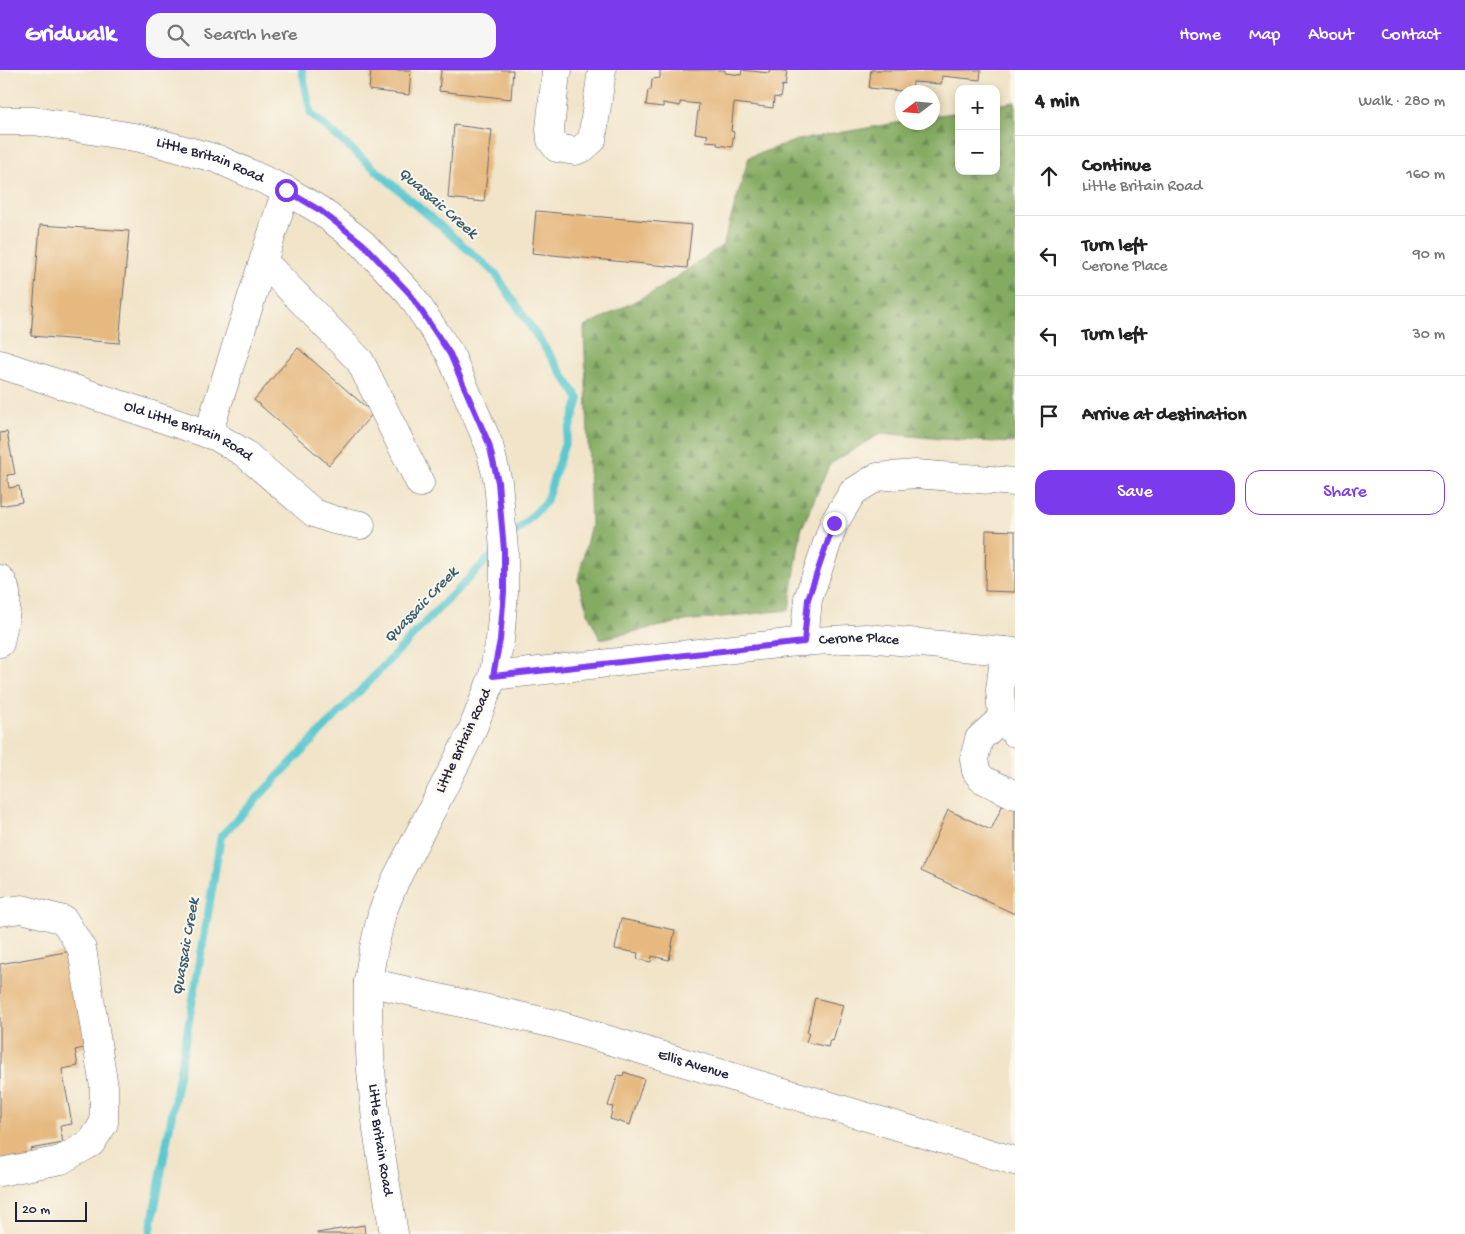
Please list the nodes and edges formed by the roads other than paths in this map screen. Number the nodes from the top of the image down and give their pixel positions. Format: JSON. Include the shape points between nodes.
{"nodes":[{"id":1,"x":558,"y":70,"type":"edge"},
{"id":2,"x":602,"y":70,"type":"edge"},
{"id":3,"x":0,"y":120,"type":"edge"},
{"id":4,"x":286,"y":190,"type":"junction"},
{"id":5,"x":264,"y":262,"type":"junction"},
{"id":6,"x":0,"y":364,"type":"edge"},
{"id":7,"x":208,"y":434,"type":"junction"},
{"id":8,"x":1015,"y":482,"type":"edge"},
{"id":9,"x":420,"y":483,"type":"dead end"},
{"id":10,"x":361,"y":525,"type":"dead end"},
{"id":11,"x":0,"y":579,"type":"edge"},
{"id":12,"x":804,"y":642,"type":"junction"},
{"id":13,"x":0,"y":643,"type":"edge"},
{"id":14,"x":1010,"y":652,"type":"edge"},
{"id":15,"x":493,"y":676,"type":"junction"},
{"id":16,"x":1009,"y":725,"type":"edge"},
{"id":17,"x":1015,"y":795,"type":"edge"},
{"id":18,"x":0,"y":912,"type":"edge"},
{"id":19,"x":368,"y":982,"type":"junction"},
{"id":20,"x":1015,"y":1161,"type":"edge"},
{"id":21,"x":0,"y":1172,"type":"edge"},
{"id":22,"x":394,"y":1234,"type":"edge"}],
"edges":[{"from":1,"to":2,"type":"street","via":[[551,140],[557,148],[575,151],[592,140]]},
{"from":3,"to":4,"type":"street","name":"Little Britain Road","via":[[34,121],[140,138],[218,159]]},
{"from":4,"to":5,"type":"street"},
{"from":4,"to":15,"type":"street","name":"Little Britain Road","via":[[321,211],[362,243],[410,294],[450,354],[489,444],[504,550],[500,640]]},
{"from":5,"to":7,"type":"street"},
{"from":5,"to":9,"type":"street","via":[[360,361]]},
{"from":6,"to":7,"type":"street","name":"Old Little Britain Road"},
{"from":7,"to":10,"type":"street","name":"Old Little Britain Road","via":[[244,453],[314,513]]},
{"from":8,"to":12,"type":"street","via":[[916,474],[877,477],[853,492],[834,523],[808,599]]},
{"from":11,"to":13,"type":"street","via":[[8,595]]},
{"from":12,"to":14,"type":"street","name":"Cerone Place","via":[[867,638]]},
{"from":12,"to":15,"type":"street","name":"Cerone Place"},
{"from":14,"to":16,"type":"street","via":[[1000,690]]},
{"from":15,"to":19,"type":"street","name":"Little Britain Road","via":[[460,755],[395,882],[382,914]]},
{"from":16,"to":17,"type":"street","via":[[979,738],[974,759],[976,771],[982,779]]},
{"from":18,"to":21,"type":"street","via":[[22,910],[64,920],[82,949],[104,1087],[104,1124],[91,1143],[61,1160]]},
{"from":19,"to":20,"type":"street","name":"Ellis Avenue","via":[[555,1024]]},
{"from":19,"to":22,"type":"street","name":"Little Britain Road","via":[[377,1130]]}]}
